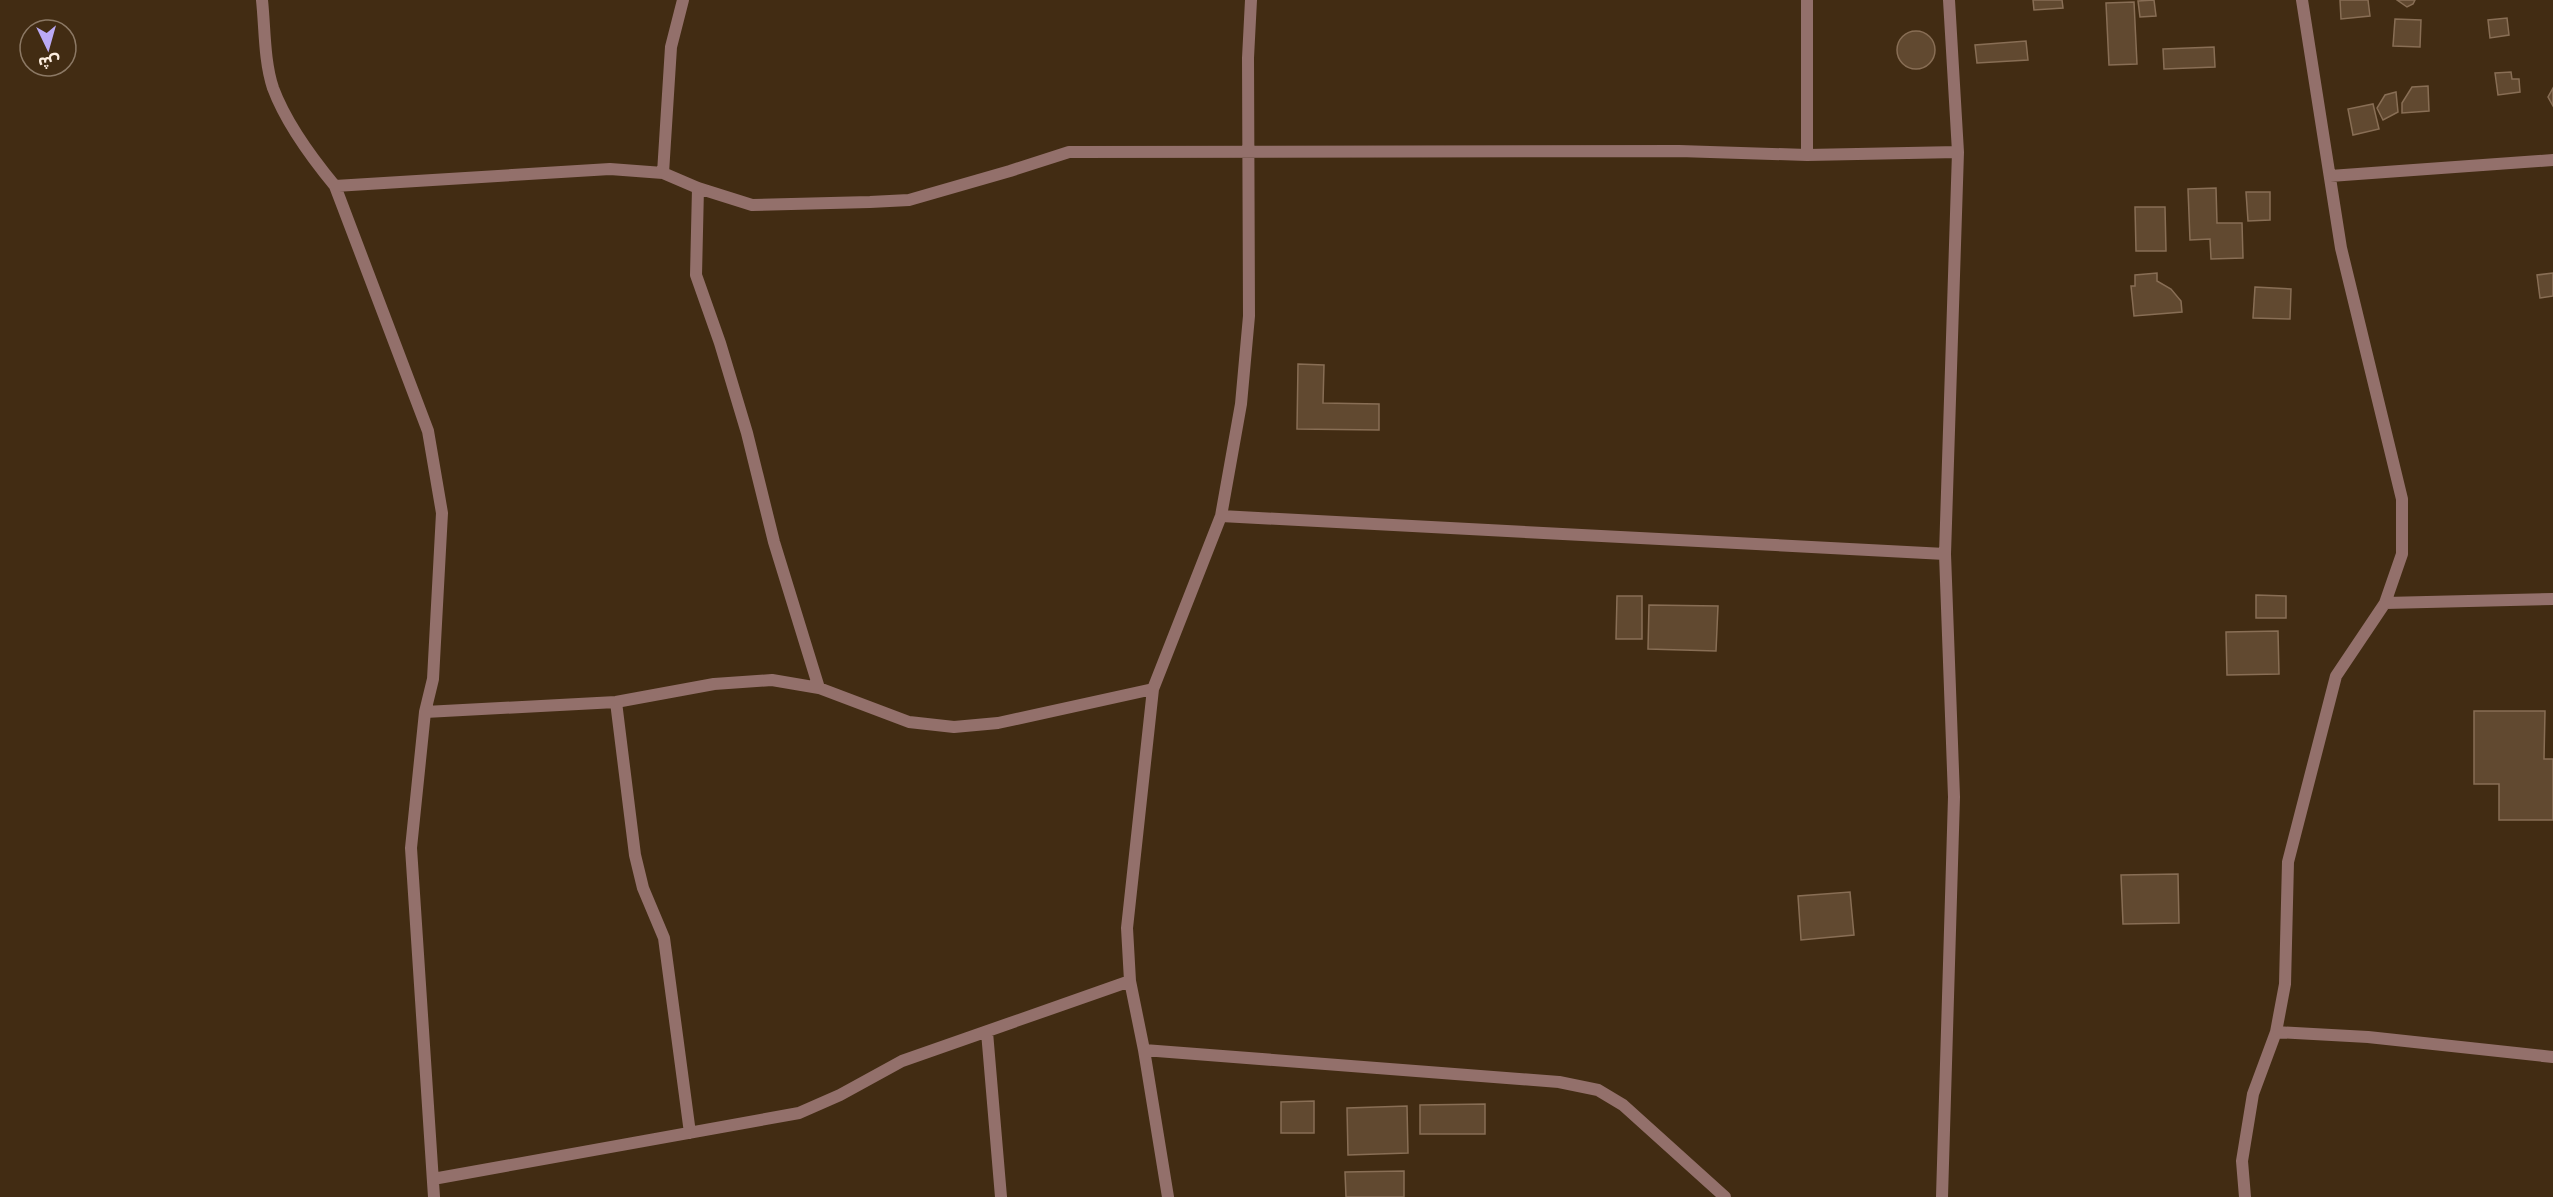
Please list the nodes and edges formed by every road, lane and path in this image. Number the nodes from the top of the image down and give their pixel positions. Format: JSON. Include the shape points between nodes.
{"nodes":[{"id":1,"x":262,"y":0,"type":"edge"},
{"id":2,"x":683,"y":0,"type":"edge"},
{"id":3,"x":1251,"y":0,"type":"edge"},
{"id":4,"x":1807,"y":0,"type":"edge"},
{"id":5,"x":1949,"y":0,"type":"edge"},
{"id":6,"x":2302,"y":0,"type":"edge"},
{"id":7,"x":1249,"y":150,"type":"junction"},
{"id":8,"x":1958,"y":152,"type":"junction"},
{"id":9,"x":1807,"y":155,"type":"junction"},
{"id":10,"x":2553,"y":160,"type":"edge"},
{"id":11,"x":663,"y":173,"type":"junction"},
{"id":12,"x":2330,"y":176,"type":"junction"},
{"id":13,"x":335,"y":186,"type":"junction"},
{"id":14,"x":698,"y":188,"type":"junction"},
{"id":15,"x":1221,"y":516,"type":"junction"},
{"id":16,"x":1945,"y":554,"type":"junction"},
{"id":17,"x":2553,"y":599,"type":"edge"},
{"id":18,"x":2385,"y":603,"type":"junction"},
{"id":19,"x":819,"y":688,"type":"junction"},
{"id":20,"x":1153,"y":689,"type":"junction"},
{"id":21,"x":616,"y":702,"type":"junction"},
{"id":22,"x":425,"y":712,"type":"junction"},
{"id":23,"x":1130,"y":981,"type":"junction"},
{"id":24,"x":987,"y":1032,"type":"junction"},
{"id":25,"x":2276,"y":1032,"type":"junction"},
{"id":26,"x":1144,"y":1050,"type":"junction"},
{"id":27,"x":2553,"y":1057,"type":"edge"},
{"id":28,"x":690,"y":1133,"type":"junction"},
{"id":29,"x":433,"y":1179,"type":"junction"},
{"id":30,"x":434,"y":1197,"type":"edge"},
{"id":31,"x":1001,"y":1197,"type":"edge"},
{"id":32,"x":1168,"y":1197,"type":"edge"},
{"id":33,"x":1725,"y":1197,"type":"edge"},
{"id":34,"x":1942,"y":1197,"type":"edge"},
{"id":35,"x":2245,"y":1197,"type":"edge"}],
"edges":[{"from":1,"to":13,"type":"street","via":[[273,87],[313,160]]},
{"from":2,"to":11,"type":"street","via":[[671,47]]},
{"from":3,"to":7,"type":"street"},
{"from":4,"to":9,"type":"street"},
{"from":5,"to":8,"type":"street"},
{"from":6,"to":12,"type":"street"},
{"from":7,"to":9,"type":"street"},
{"from":7,"to":14,"type":"street","via":[[1069,152],[909,200],[752,205]]},
{"from":7,"to":15,"type":"street","via":[[1249,316],[1241,404]]},
{"from":8,"to":9,"type":"street"},
{"from":8,"to":16,"type":"street"},
{"from":10,"to":12,"type":"street"},
{"from":11,"to":13,"type":"street","via":[[610,169]]},
{"from":11,"to":14,"type":"street"},
{"from":12,"to":18,"type":"street","via":[[2341,248],[2402,500],[2402,554]]},
{"from":13,"to":22,"type":"street","via":[[428,431],[442,513],[433,679]]},
{"from":14,"to":19,"type":"street","via":[[696,275],[747,433],[774,542]]},
{"from":15,"to":16,"type":"street"},
{"from":15,"to":20,"type":"street"},
{"from":16,"to":34,"type":"street","via":[[1954,796]]},
{"from":17,"to":18,"type":"street"},
{"from":18,"to":25,"type":"street","via":[[2336,676],[2288,862],[2285,984]]},
{"from":19,"to":20,"type":"street","via":[[909,722],[954,727],[998,723]]},
{"from":19,"to":21,"type":"street","via":[[772,680],[714,684]]},
{"from":20,"to":23,"type":"street","via":[[1127,928]]},
{"from":21,"to":22,"type":"street"},
{"from":21,"to":28,"type":"street","via":[[635,855],[643,888],[664,938]]},
{"from":22,"to":29,"type":"street","via":[[411,848]]},
{"from":23,"to":24,"type":"street"},
{"from":23,"to":26,"type":"street"},
{"from":24,"to":28,"type":"street","via":[[902,1061],[799,1113]]},
{"from":24,"to":31,"type":"street"},
{"from":25,"to":27,"type":"street","via":[[2367,1037]]},
{"from":25,"to":35,"type":"street","via":[[2253,1094],[2242,1161]]},
{"from":26,"to":32,"type":"street"},
{"from":26,"to":33,"type":"street","via":[[1559,1082],[1598,1090],[1623,1105]]},
{"from":28,"to":29,"type":"street"},
{"from":29,"to":30,"type":"street"}]}
